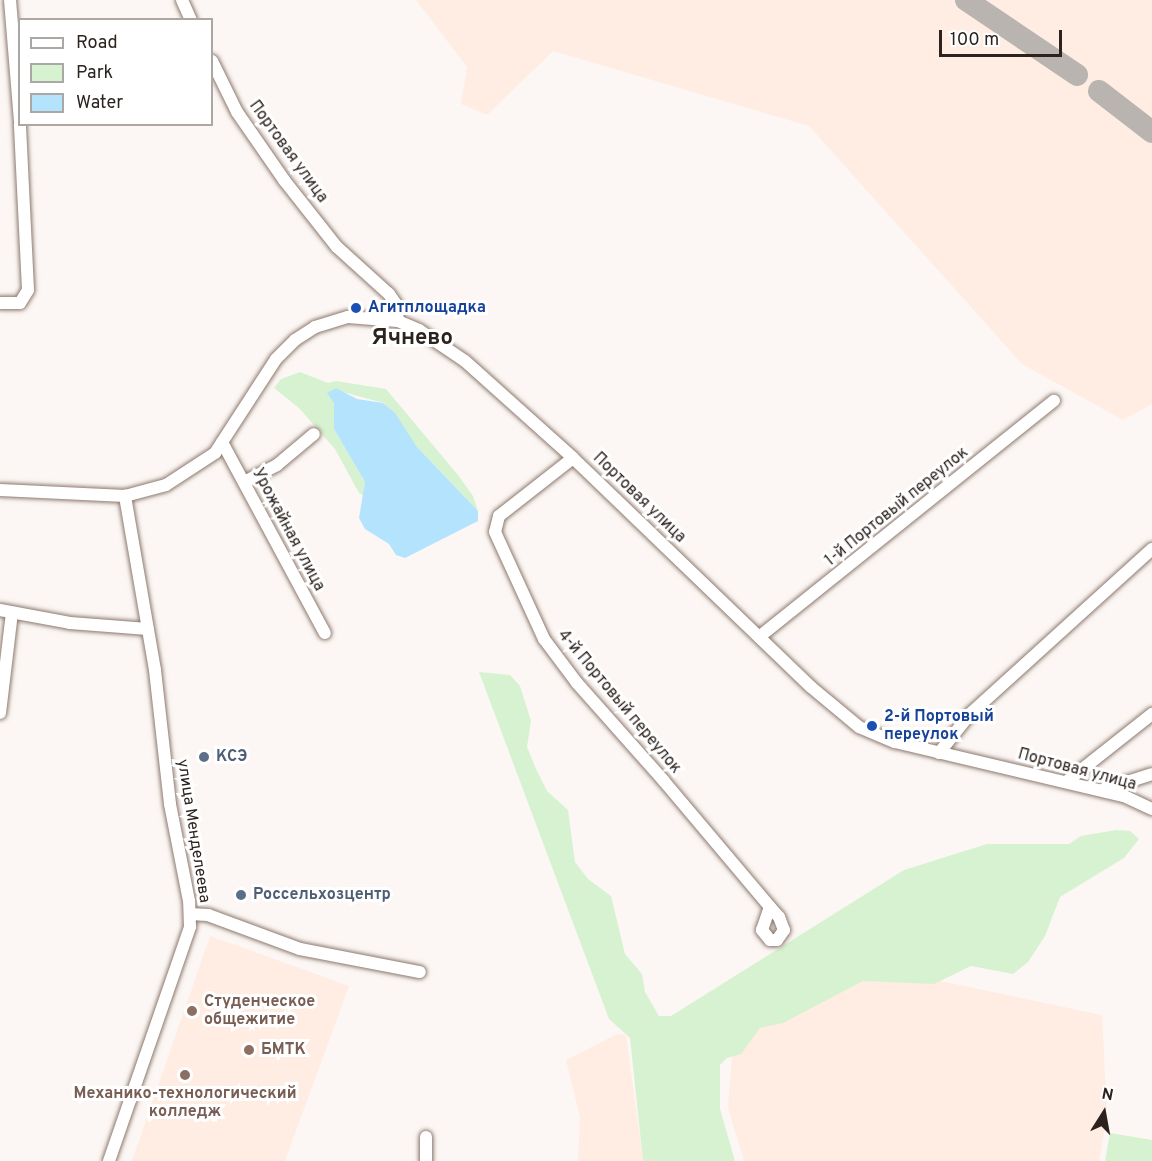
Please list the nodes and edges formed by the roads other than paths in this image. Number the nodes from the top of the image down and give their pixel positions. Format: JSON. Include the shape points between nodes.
{"nodes":[{"id":1,"x":10,"y":0,"type":"edge"},
{"id":2,"x":182,"y":0,"type":"edge"},
{"id":3,"x":190,"y":18,"type":"edge"},
{"id":4,"x":213,"y":63,"type":"edge"},
{"id":5,"x":18,"y":98,"type":"edge"},
{"id":6,"x":20,"y":126,"type":"edge"},
{"id":7,"x":0,"y":303,"type":"edge"},
{"id":8,"x":398,"y":321,"type":"junction"},
{"id":9,"x":1054,"y":401,"type":"dead end"},
{"id":10,"x":314,"y":434,"type":"dead end"},
{"id":11,"x":222,"y":442,"type":"junction"},
{"id":12,"x":573,"y":458,"type":"junction"},
{"id":13,"x":244,"y":482,"type":"junction"},
{"id":14,"x":0,"y":490,"type":"edge"},
{"id":15,"x":125,"y":496,"type":"junction"},
{"id":16,"x":1152,"y":549,"type":"edge"},
{"id":17,"x":6,"y":612,"type":"edge"},
{"id":18,"x":148,"y":629,"type":"junction"},
{"id":19,"x":325,"y":633,"type":"dead end"},
{"id":20,"x":759,"y":638,"type":"junction"},
{"id":21,"x":0,"y":713,"type":"edge"},
{"id":22,"x":1152,"y":714,"type":"edge"},
{"id":23,"x":939,"y":753,"type":"junction"},
{"id":24,"x":1152,"y":774,"type":"edge"},
{"id":25,"x":1066,"y":782,"type":"junction"},
{"id":26,"x":1101,"y":790,"type":"junction"},
{"id":27,"x":1152,"y":809,"type":"edge"},
{"id":28,"x":770,"y":907,"type":"dead end"},
{"id":29,"x":190,"y":914,"type":"junction"},
{"id":30,"x":420,"y":972,"type":"dead end"},
{"id":31,"x":426,"y":1137,"type":"dead end"},
{"id":32,"x":109,"y":1161,"type":"edge"},
{"id":33,"x":426,"y":1161,"type":"edge"}],
"edges":[{"from":1,"to":5,"type":"street"},
{"from":2,"to":3,"type":"street"},
{"from":4,"to":8,"type":"street","name":"Портовая улица","via":[[237,112],[284,180],[337,247],[389,294],[396,304]]},
{"from":6,"to":7,"type":"street","via":[[28,290],[20,303]]},
{"from":8,"to":11,"type":"street","via":[[348,317],[315,327],[295,340],[276,359]]},
{"from":8,"to":12,"type":"street","name":"Портовая улица","via":[[465,361]]},
{"from":9,"to":20,"type":"street","name":"1-й Портовый переулок"},
{"from":10,"to":13,"type":"street","via":[[277,465]]},
{"from":11,"to":13,"type":"street","name":"Урожайная улица"},
{"from":11,"to":15,"type":"street","via":[[204,462],[179,479]]},
{"from":12,"to":20,"type":"street","name":"Портовая улица"},
{"from":12,"to":28,"type":"street","name":"4-й Портовый переулок","via":[[499,516],[495,532],[544,639]]},
{"from":13,"to":19,"type":"street","name":"Урожайная улица"},
{"from":14,"to":15,"type":"street"},
{"from":15,"to":18,"type":"street","name":"улица Менделеева"},
{"from":16,"to":23,"type":"street","via":[[970,714]]},
{"from":17,"to":18,"type":"street","via":[[70,623]]},
{"from":17,"to":21,"type":"street"},
{"from":18,"to":29,"type":"street","name":"улица Менделеева","via":[[170,804]]},
{"from":20,"to":23,"type":"street","name":"Портовая улица","via":[[859,727],[895,742]]},
{"from":22,"to":25,"type":"street"},
{"from":23,"to":25,"type":"street","name":"Портовая улица"},
{"from":24,"to":26,"type":"street"},
{"from":25,"to":26,"type":"street","name":"Портовая улица"},
{"from":26,"to":27,"type":"street","name":"Портовая улица","via":[[1124,795]]},
{"from":29,"to":30,"type":"street","via":[[208,915],[300,949]]},
{"from":29,"to":32,"type":"street","name":"улица Менделеева","via":[[190,927]]},
{"from":31,"to":33,"type":"street"}]}
